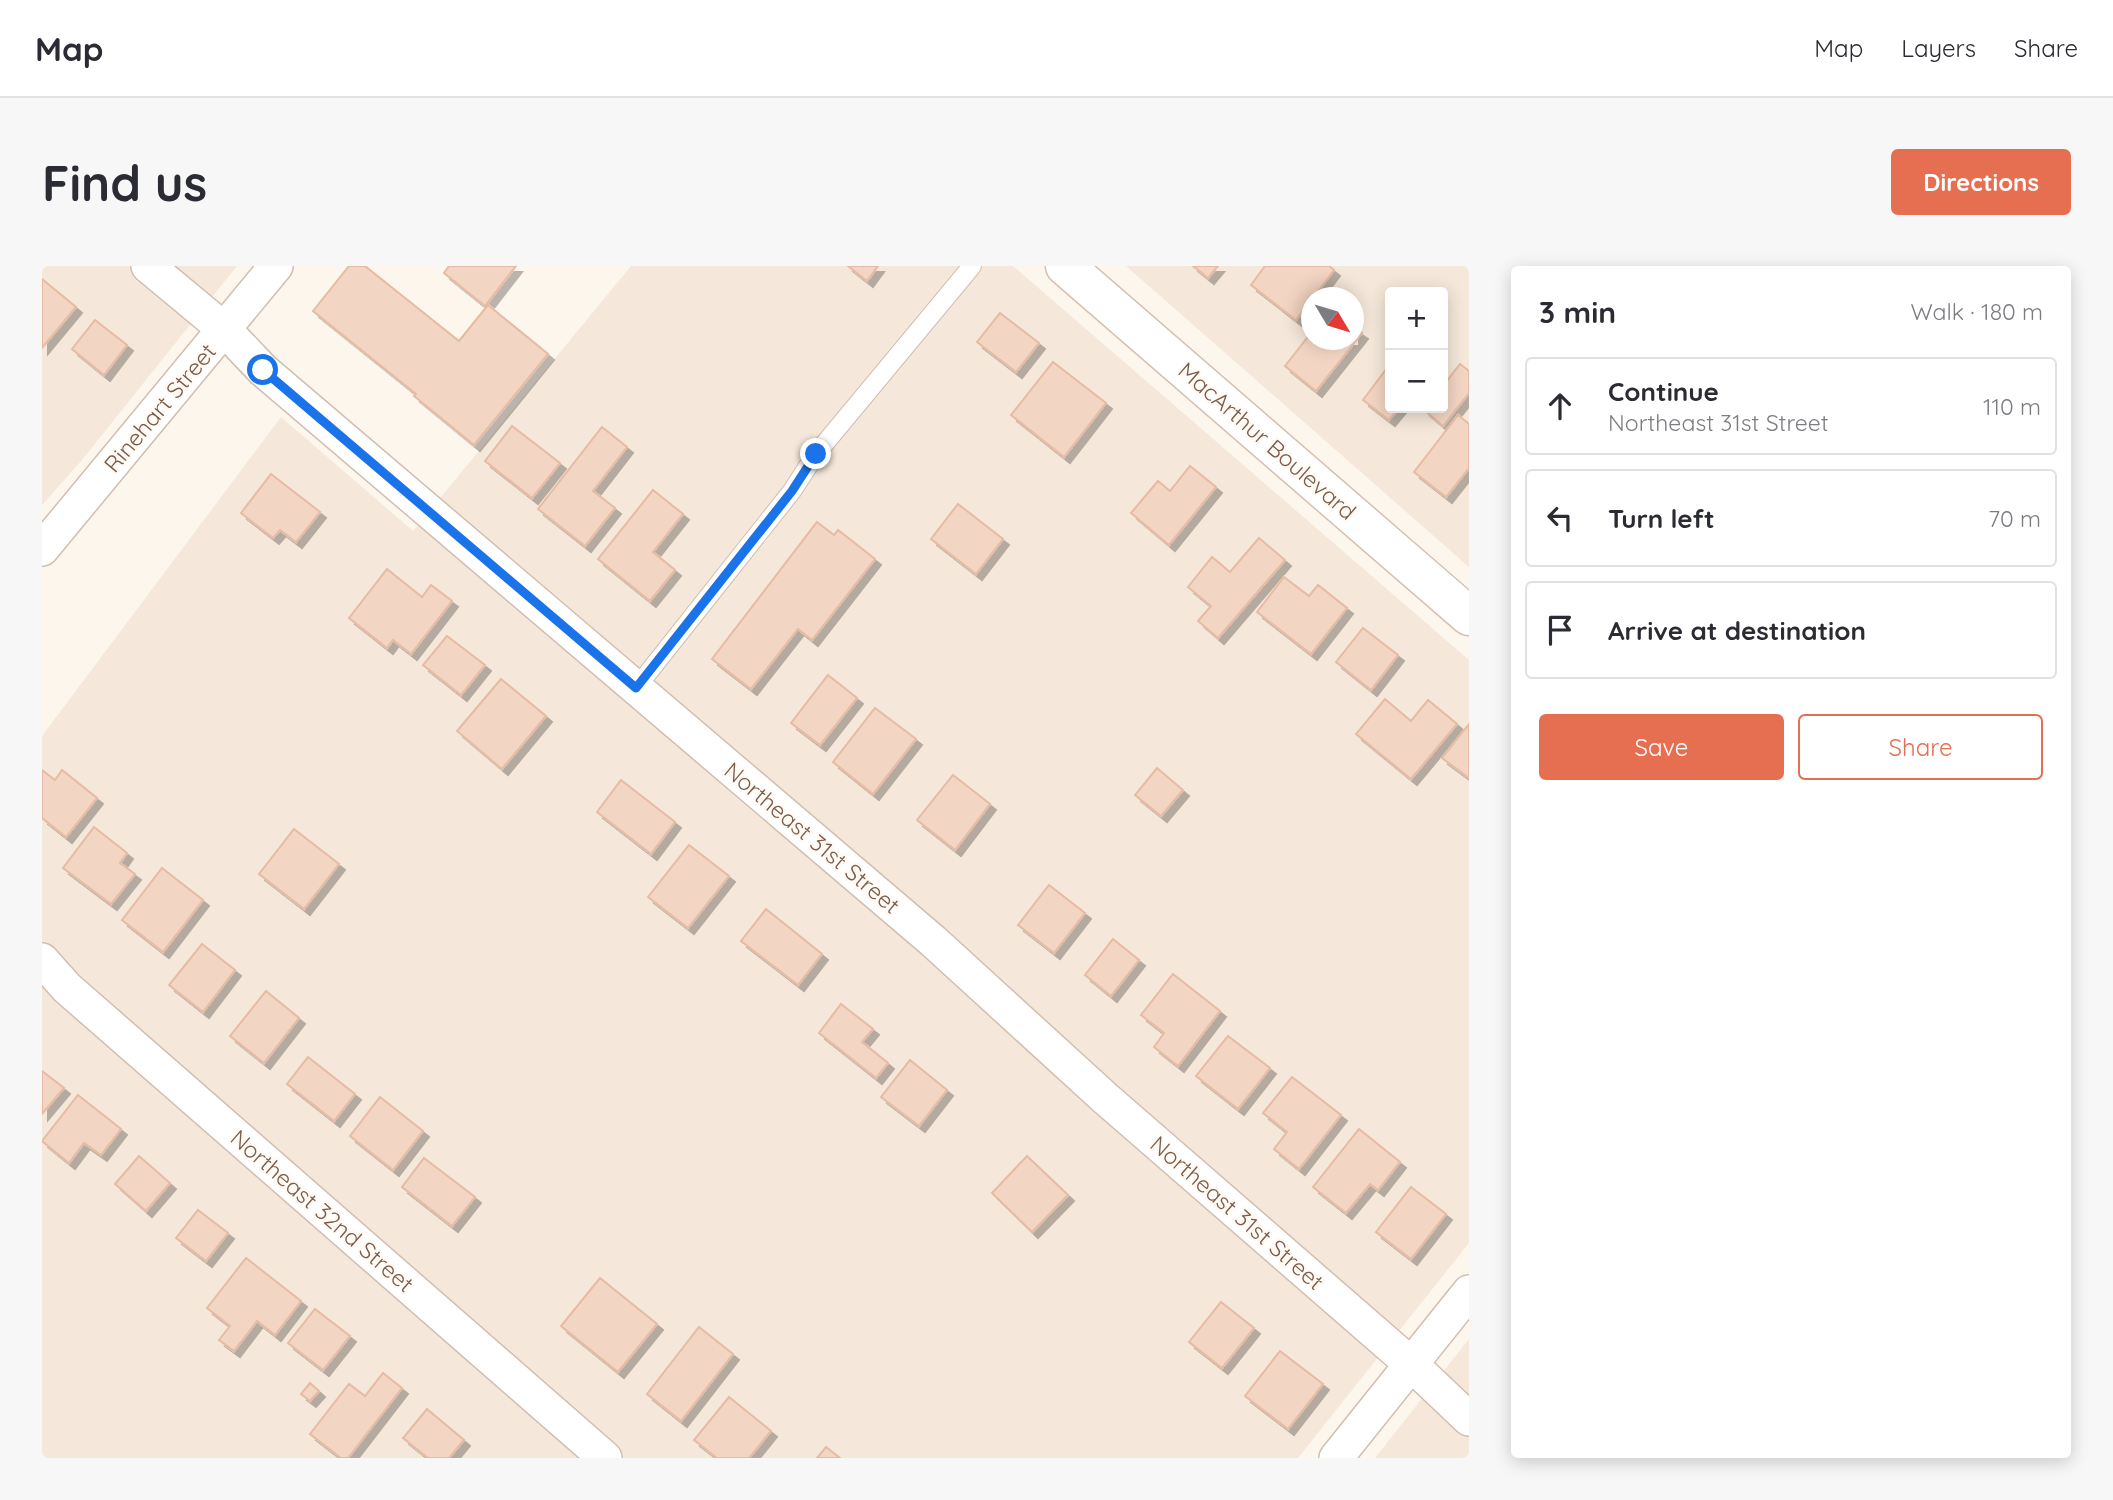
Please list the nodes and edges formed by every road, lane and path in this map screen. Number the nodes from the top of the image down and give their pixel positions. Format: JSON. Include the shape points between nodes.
{"nodes":[{"id":1,"x":148,"y":266,"type":"edge"},
{"id":2,"x":276,"y":266,"type":"edge"},
{"id":3,"x":972,"y":266,"type":"edge"},
{"id":4,"x":1065,"y":266,"type":"edge"},
{"id":5,"x":225,"y":330,"type":"junction"},
{"id":6,"x":42,"y":549,"type":"edge"},
{"id":7,"x":1469,"y":615,"type":"edge"},
{"id":8,"x":636,"y":688,"type":"junction"},
{"id":9,"x":42,"y":960,"type":"edge"},
{"id":10,"x":1469,"y":1292,"type":"edge"},
{"id":11,"x":1411,"y":1364,"type":"junction"},
{"id":12,"x":1469,"y":1419,"type":"edge"},
{"id":13,"x":605,"y":1458,"type":"edge"},
{"id":14,"x":1336,"y":1458,"type":"edge"}],
"edges":[{"from":1,"to":5,"type":"street","name":"Northeast 31st Street"},
{"from":2,"to":5,"type":"street","name":"Rinehart Street"},
{"from":3,"to":8,"type":"lane","via":[[816,454],[792,491]]},
{"from":4,"to":7,"type":"main road","name":"MacArthur Boulevard"},
{"from":5,"to":6,"type":"street","name":"Rinehart Street"},
{"from":5,"to":8,"type":"street","name":"Northeast 31st Street","via":[[263,370]]},
{"from":8,"to":11,"type":"street","name":"Northeast 31st Street","via":[[933,941],[1105,1098]]},
{"from":9,"to":13,"type":"street","name":"Northeast 32nd Street","via":[[67,988]]},
{"from":10,"to":11,"type":"street"},
{"from":11,"to":12,"type":"street","name":"Northeast 31st Street"},
{"from":11,"to":14,"type":"street"}]}
